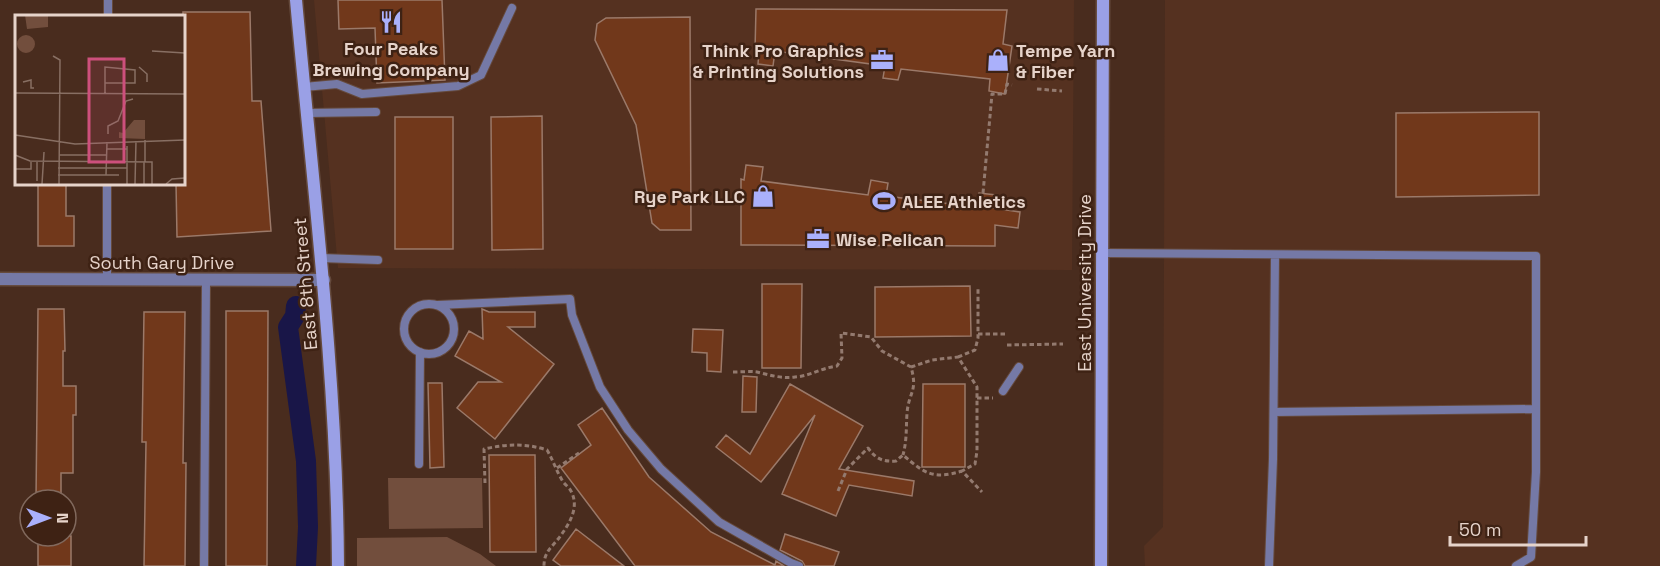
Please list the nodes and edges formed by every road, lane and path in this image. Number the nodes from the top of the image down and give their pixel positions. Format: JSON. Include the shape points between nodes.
{"nodes":[{"id":1,"x":296,"y":0,"type":"edge"},
{"id":2,"x":1104,"y":0,"type":"edge"},
{"id":3,"x":512,"y":8,"type":"dead end"},
{"id":4,"x":1012,"y":85,"type":"dead end"},
{"id":5,"x":304,"y":87,"type":"junction"},
{"id":6,"x":1036,"y":89,"type":"dead end"},
{"id":7,"x":1062,"y":92,"type":"dead end"},
{"id":8,"x":376,"y":112,"type":"dead end"},
{"id":9,"x":306,"y":113,"type":"junction"},
{"id":10,"x":108,"y":184,"type":"edge"},
{"id":11,"x":983,"y":193,"type":"dead end"},
{"id":12,"x":1102,"y":253,"type":"junction"},
{"id":13,"x":1275,"y":255,"type":"junction"},
{"id":14,"x":321,"y":258,"type":"junction"},
{"id":15,"x":378,"y":260,"type":"dead end"},
{"id":16,"x":0,"y":279,"type":"edge"},
{"id":17,"x":107,"y":280,"type":"junction"},
{"id":18,"x":206,"y":280,"type":"junction"},
{"id":19,"x":324,"y":280,"type":"junction"},
{"id":20,"x":978,"y":289,"type":"dead end"},
{"id":21,"x":438,"y":305,"type":"junction"},
{"id":22,"x":978,"y":334,"type":"junction"},
{"id":23,"x":1007,"y":334,"type":"dead end"},
{"id":24,"x":1063,"y":344,"type":"dead end"},
{"id":25,"x":1007,"y":345,"type":"dead end"},
{"id":26,"x":420,"y":352,"type":"junction"},
{"id":27,"x":958,"y":357,"type":"junction"},
{"id":28,"x":911,"y":367,"type":"junction"},
{"id":29,"x":1019,"y":367,"type":"dead end"},
{"id":30,"x":733,"y":372,"type":"dead end"},
{"id":31,"x":1004,"y":392,"type":"dead end"},
{"id":32,"x":977,"y":398,"type":"junction"},
{"id":33,"x":995,"y":398,"type":"dead end"},
{"id":34,"x":1536,"y":409,"type":"junction"},
{"id":35,"x":1274,"y":412,"type":"junction"},
{"id":36,"x":579,"y":453,"type":"dead end"},
{"id":37,"x":903,"y":455,"type":"junction"},
{"id":38,"x":419,"y":464,"type":"dead end"},
{"id":39,"x":557,"y":468,"type":"junction"},
{"id":40,"x":962,"y":471,"type":"junction"},
{"id":41,"x":484,"y":483,"type":"dead end"},
{"id":42,"x":838,"y":491,"type":"dead end"},
{"id":43,"x":982,"y":492,"type":"dead end"},
{"id":44,"x":204,"y":566,"type":"edge"},
{"id":45,"x":338,"y":566,"type":"edge"},
{"id":46,"x":544,"y":566,"type":"edge"},
{"id":47,"x":799,"y":566,"type":"edge"},
{"id":48,"x":1101,"y":566,"type":"edge"},
{"id":49,"x":1269,"y":566,"type":"edge"},
{"id":50,"x":1516,"y":566,"type":"edge"}],
"edges":[{"from":1,"to":5,"type":"street","name":"East 8th Street"},
{"from":2,"to":12,"type":"street","name":"East University Drive"},
{"from":3,"to":5,"type":"lane","via":[[481,75],[458,86],[362,93],[337,84]]},
{"from":4,"to":11,"type":"path","via":[[1007,84],[1005,94],[992,94]]},
{"from":5,"to":9,"type":"street","name":"East 8th Street"},
{"from":6,"to":7,"type":"path"},
{"from":8,"to":9,"type":"lane"},
{"from":9,"to":14,"type":"street","name":"East 8th Street"},
{"from":10,"to":17,"type":"lane"},
{"from":12,"to":13,"type":"lane"},
{"from":12,"to":48,"type":"street","name":"East University Drive"},
{"from":13,"to":34,"type":"lane","via":[[1536,256]]},
{"from":13,"to":35,"type":"lane"},
{"from":14,"to":15,"type":"lane"},
{"from":14,"to":19,"type":"street","name":"East 8th Street"},
{"from":16,"to":17,"type":"street","name":"South Gary Drive"},
{"from":17,"to":18,"type":"street","name":"South Gary Drive"},
{"from":18,"to":19,"type":"street","name":"South Gary Drive"},
{"from":18,"to":44,"type":"lane"},
{"from":19,"to":45,"type":"street","name":"East 8th Street"},
{"from":20,"to":22,"type":"path"},
{"from":21,"to":26,"type":"lane","via":[[454,323],[452,340],[440,352]]},
{"from":21,"to":26,"type":"lane","via":[[422,304],[405,321],[403,329],[408,344]]},
{"from":21,"to":47,"type":"lane","via":[[570,299],[572,315],[600,387],[661,470],[719,522]]},
{"from":22,"to":23,"type":"path"},
{"from":22,"to":27,"type":"path","via":[[975,350]]},
{"from":24,"to":25,"type":"path"},
{"from":26,"to":38,"type":"lane"},
{"from":27,"to":28,"type":"path"},
{"from":27,"to":32,"type":"path","via":[[977,387]]},
{"from":28,"to":30,"type":"path","via":[[882,351],[871,337],[841,333],[842,358],[837,366],[794,378]]},
{"from":28,"to":37,"type":"path","via":[[916,382],[907,411]]},
{"from":29,"to":31,"type":"lane"},
{"from":32,"to":33,"type":"path"},
{"from":32,"to":40,"type":"path","via":[[975,464]]},
{"from":34,"to":35,"type":"lane"},
{"from":34,"to":50,"type":"lane","via":[[1531,557]]},
{"from":35,"to":49,"type":"lane"},
{"from":36,"to":39,"type":"path"},
{"from":37,"to":40,"type":"path","via":[[926,473],[948,475]]},
{"from":37,"to":42,"type":"path","via":[[886,462],[875,458],[868,448],[847,469]]},
{"from":39,"to":41,"type":"path","via":[[548,450],[506,444],[484,449]]},
{"from":39,"to":46,"type":"path","via":[[562,482],[571,490],[575,508],[547,551]]},
{"from":40,"to":43,"type":"path"}]}
